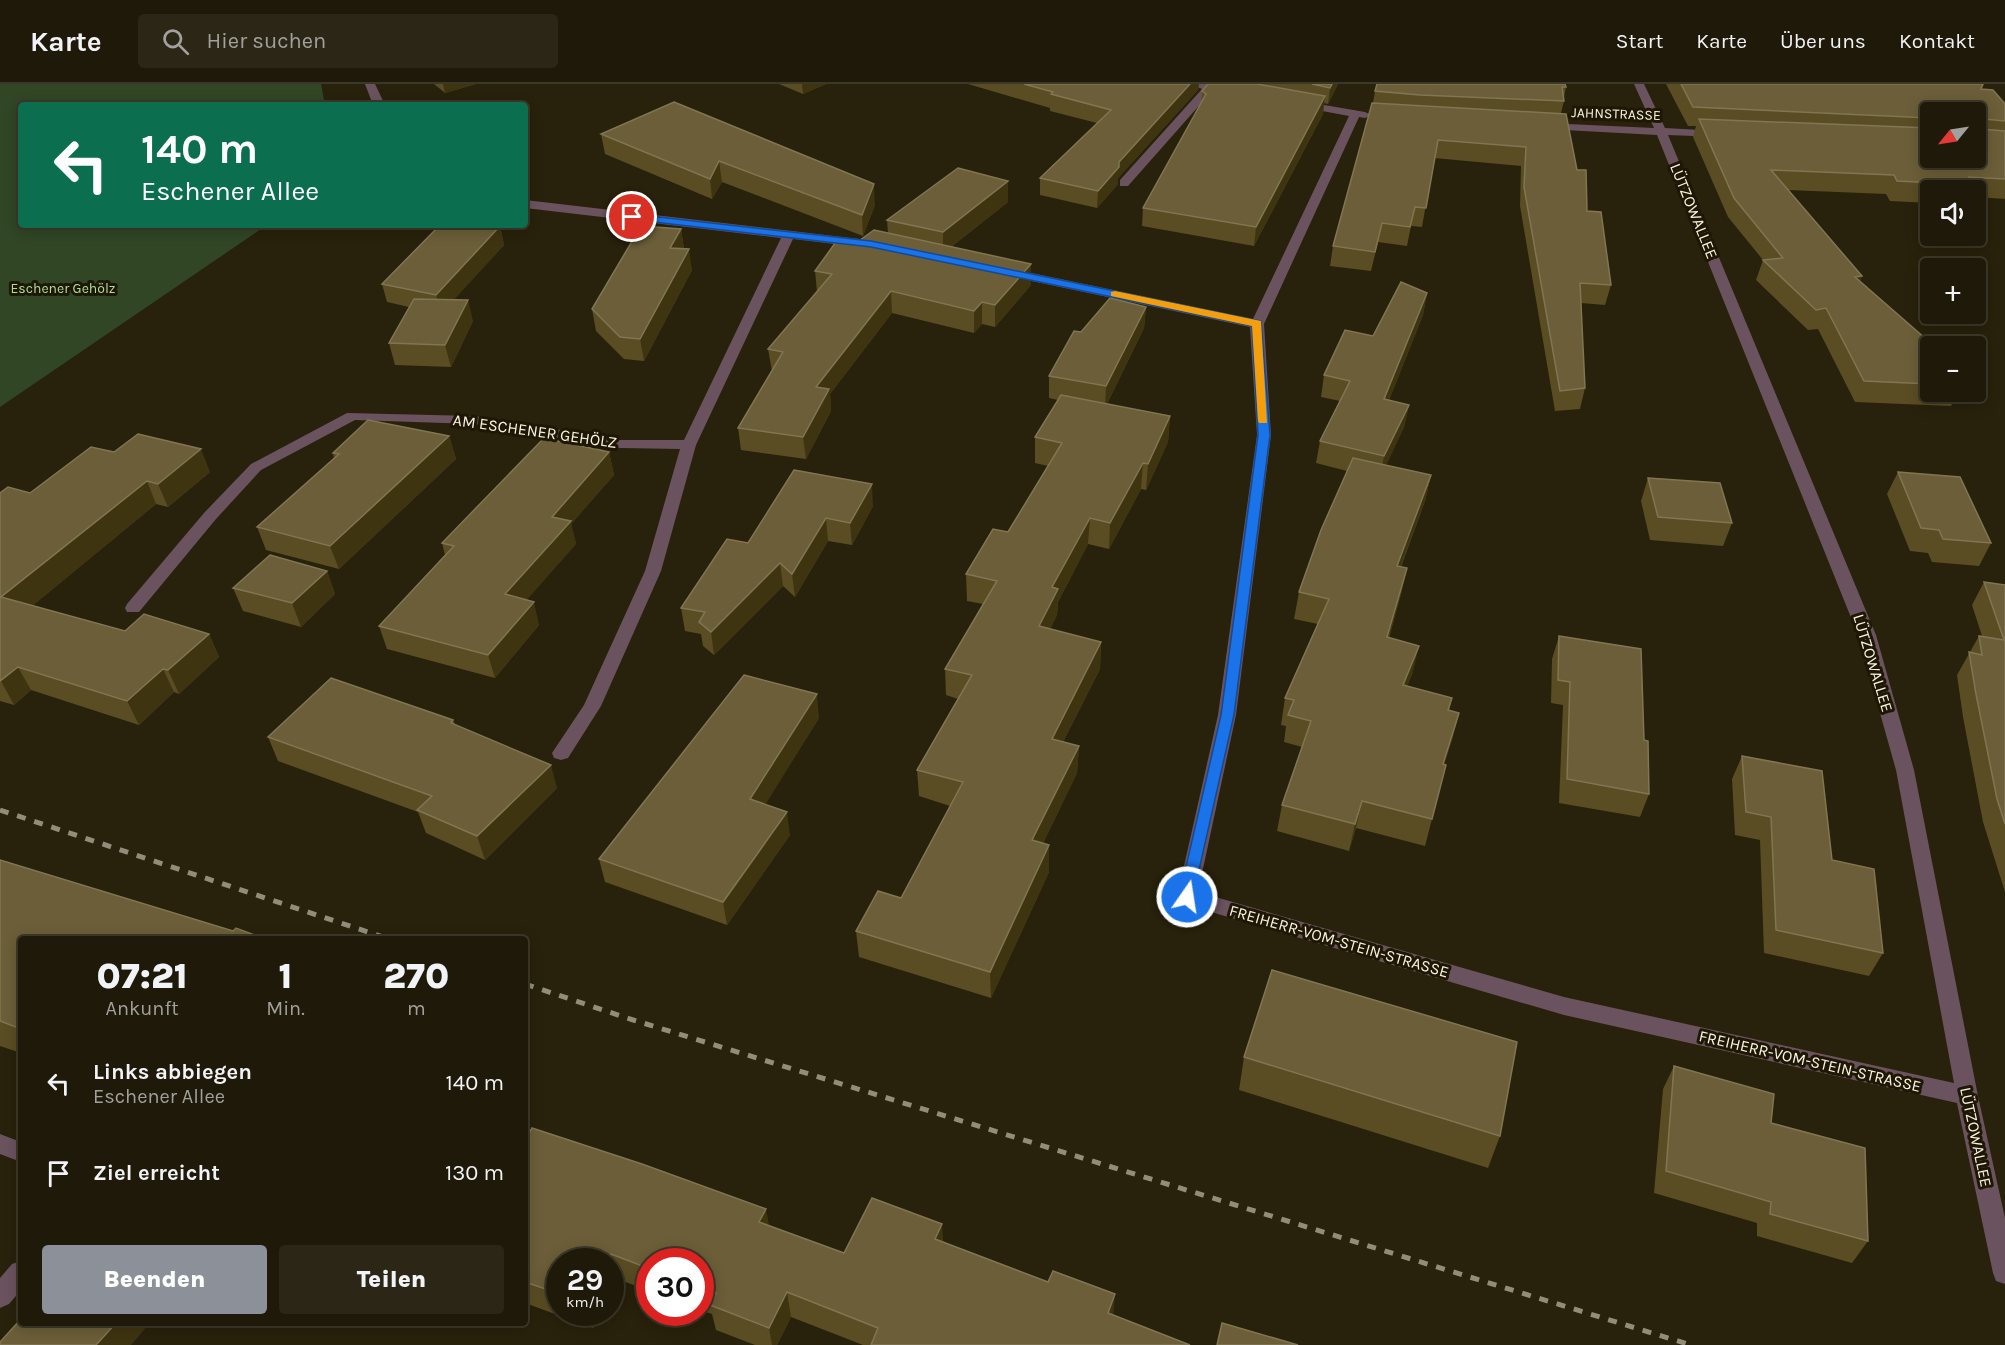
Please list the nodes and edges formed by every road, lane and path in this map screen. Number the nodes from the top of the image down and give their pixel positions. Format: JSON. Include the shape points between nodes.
{"nodes":[{"id":1,"x":370,"y":84,"type":"edge"},
{"id":2,"x":1195,"y":84,"type":"edge"},
{"id":3,"x":1639,"y":84,"type":"edge"},
{"id":4,"x":1210,"y":87,"type":"junction"},
{"id":5,"x":1244,"y":95,"type":"edge"},
{"id":6,"x":378,"y":102,"type":"edge"},
{"id":7,"x":1288,"y":102,"type":"edge"},
{"id":8,"x":1355,"y":114,"type":"junction"},
{"id":9,"x":1375,"y":116,"type":"edge"},
{"id":10,"x":1534,"y":126,"type":"edge"},
{"id":11,"x":1661,"y":131,"type":"junction"},
{"id":12,"x":1731,"y":134,"type":"edge"},
{"id":13,"x":1124,"y":183,"type":"dead end"},
{"id":14,"x":528,"y":204,"type":"edge"},
{"id":15,"x":789,"y":235,"type":"junction"},
{"id":16,"x":871,"y":244,"type":"edge"},
{"id":17,"x":991,"y":268,"type":"edge"},
{"id":18,"x":1257,"y":324,"type":"junction"},
{"id":19,"x":689,"y":445,"type":"junction"},
{"id":20,"x":133,"y":608,"type":"dead end"},
{"id":21,"x":561,"y":753,"type":"dead end"},
{"id":22,"x":1967,"y":1096,"type":"junction"},
{"id":23,"x":0,"y":1144,"type":"edge"},
{"id":24,"x":18,"y":1151,"type":"edge"},
{"id":25,"x":2005,"y":1273,"type":"edge"},
{"id":26,"x":18,"y":1275,"type":"edge"},
{"id":27,"x":0,"y":1296,"type":"edge"}],
"edges":[{"from":1,"to":6,"type":"street"},
{"from":2,"to":4,"type":"street"},
{"from":3,"to":11,"type":"street","name":"LÜTZOWALLEE"},
{"from":4,"to":5,"type":"street"},
{"from":4,"to":13,"type":"street"},
{"from":7,"to":8,"type":"street"},
{"from":8,"to":9,"type":"street"},
{"from":8,"to":18,"type":"street","name":"FREIHERR-VOM-STEIN-STRASSE"},
{"from":10,"to":11,"type":"street","name":"JAHNSTRASSE"},
{"from":11,"to":12,"type":"street","name":"JAHNSTRASSE"},
{"from":11,"to":22,"type":"street","name":"LÜTZOWALLEE","via":[[1867,635],[1905,770]]},
{"from":14,"to":15,"type":"street"},
{"from":15,"to":16,"type":"street"},
{"from":15,"to":19,"type":"street"},
{"from":17,"to":18,"type":"street"},
{"from":18,"to":22,"type":"street","name":"FREIHERR-VOM-STEIN-STRASSE","via":[[1264,435],[1227,715],[1187,897],[1564,1006]]},
{"from":19,"to":20,"type":"street","name":"AM ESCHENER GEHÖLZ","via":[[620,444],[474,420],[352,416],[256,467]]},
{"from":19,"to":21,"type":"street","via":[[653,571],[592,706]]},
{"from":22,"to":25,"type":"street","name":"LÜTZOWALLEE"},
{"from":23,"to":24,"type":"street"},
{"from":26,"to":27,"type":"street"}]}
